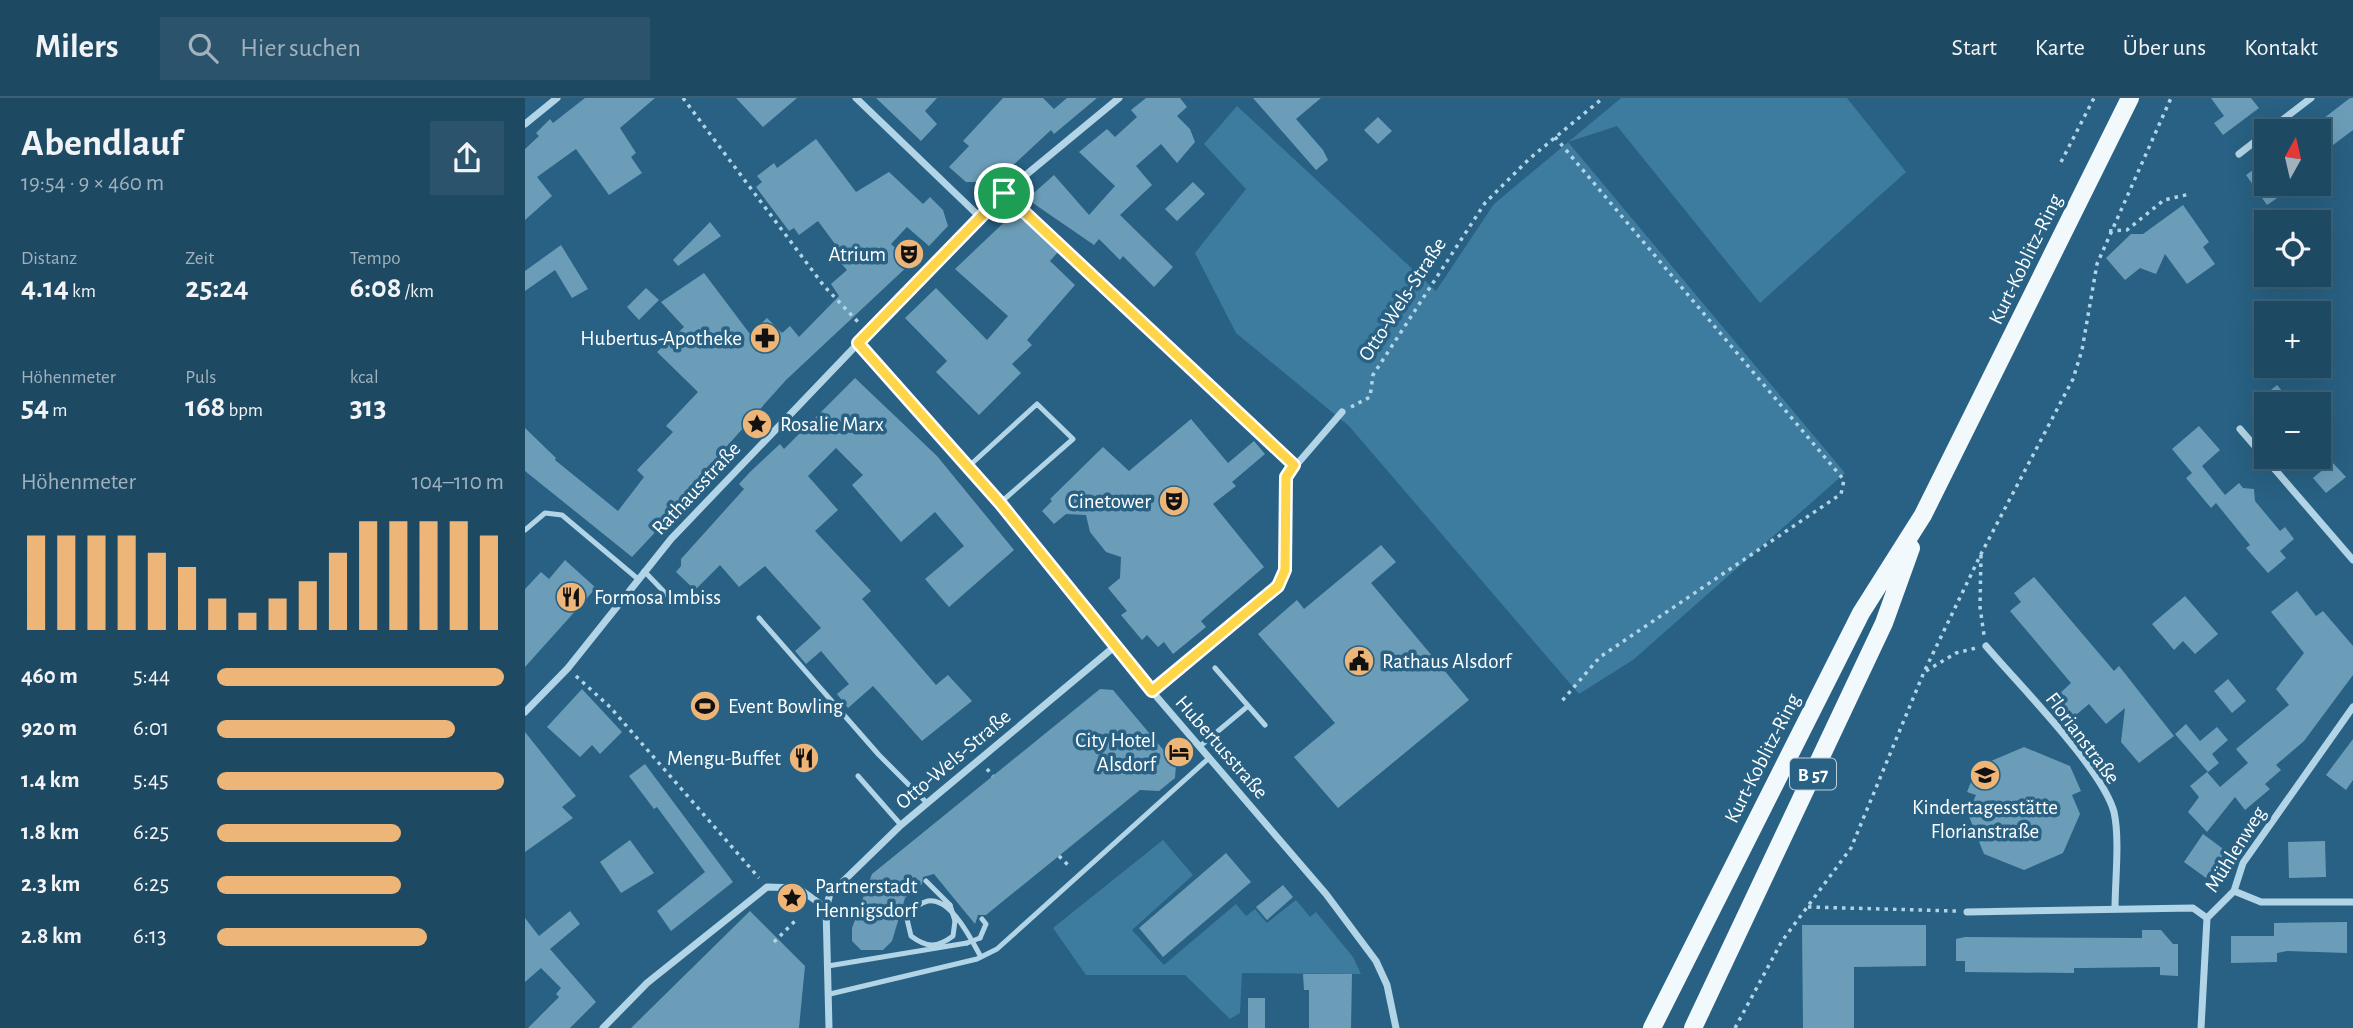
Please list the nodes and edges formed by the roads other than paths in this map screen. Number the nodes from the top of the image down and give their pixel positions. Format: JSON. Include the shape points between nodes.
{"nodes":[{"id":1,"x":557,"y":98,"type":"edge"},
{"id":2,"x":856,"y":98,"type":"edge"},
{"id":3,"x":1119,"y":98,"type":"edge"},
{"id":4,"x":2130,"y":98,"type":"edge"},
{"id":5,"x":2311,"y":98,"type":"edge"},
{"id":6,"x":525,"y":113,"type":"edge"},
{"id":7,"x":537,"y":113,"type":"junction"},
{"id":8,"x":2284,"y":119,"type":"edge"},
{"id":9,"x":525,"y":124,"type":"edge"},
{"id":10,"x":2254,"y":142,"type":"edge"},
{"id":11,"x":2239,"y":154,"type":"dead end"},
{"id":12,"x":981,"y":218,"type":"junction"},
{"id":13,"x":858,"y":343,"type":"junction"},
{"id":14,"x":1342,"y":412,"type":"road end"},
{"id":15,"x":2240,"y":429,"type":"dead end"},
{"id":16,"x":968,"y":467,"type":"junction"},
{"id":17,"x":1000,"y":503,"type":"junction"},
{"id":18,"x":1923,"y":515,"type":"junction"},
{"id":19,"x":525,"y":530,"type":"edge"},
{"id":20,"x":2353,"y":560,"type":"edge"},
{"id":21,"x":644,"y":571,"type":"junction"},
{"id":22,"x":638,"y":579,"type":"junction"},
{"id":23,"x":670,"y":598,"type":"dead end"},
{"id":24,"x":759,"y":618,"type":"dead end"},
{"id":25,"x":1986,"y":646,"type":"road end"},
{"id":26,"x":1114,"y":647,"type":"junction"},
{"id":27,"x":1215,"y":668,"type":"dead end"},
{"id":28,"x":1152,"y":691,"type":"junction"},
{"id":29,"x":1248,"y":706,"type":"junction"},
{"id":30,"x":2353,"y":707,"type":"edge"},
{"id":31,"x":525,"y":712,"type":"edge"},
{"id":32,"x":1265,"y":724,"type":"dead end"},
{"id":33,"x":1199,"y":747,"type":"junction"},
{"id":34,"x":1209,"y":758,"type":"junction"},
{"id":35,"x":858,"y":776,"type":"dead end"},
{"id":36,"x":927,"y":803,"type":"junction"},
{"id":37,"x":901,"y":825,"type":"junction"},
{"id":38,"x":926,"y":881,"type":"dead end"},
{"id":39,"x":2234,"y":891,"type":"junction"},
{"id":40,"x":2353,"y":902,"type":"edge"},
{"id":41,"x":826,"y":908,"type":"junction"},
{"id":42,"x":2115,"y":909,"type":"junction"},
{"id":43,"x":1967,"y":912,"type":"road end"},
{"id":44,"x":2207,"y":918,"type":"junction"},
{"id":45,"x":982,"y":919,"type":"dead end"},
{"id":46,"x":981,"y":957,"type":"junction"},
{"id":47,"x":828,"y":966,"type":"junction"},
{"id":48,"x":830,"y":994,"type":"junction"},
{"id":49,"x":603,"y":1028,"type":"edge"},
{"id":50,"x":829,"y":1028,"type":"edge"},
{"id":51,"x":1396,"y":1028,"type":"edge"},
{"id":52,"x":1652,"y":1028,"type":"edge"},
{"id":53,"x":1693,"y":1028,"type":"edge"},
{"id":54,"x":2201,"y":1028,"type":"edge"}],
"edges":[{"from":1,"to":7,"type":"street"},
{"from":2,"to":12,"type":"street"},
{"from":3,"to":12,"type":"street","name":"Rathausstraße","via":[[1004,193]]},
{"from":4,"to":18,"type":"main road","name":"Kurt-Koblitz-Ring","number":"B 57"},
{"from":5,"to":8,"type":"street"},
{"from":6,"to":7,"type":"street"},
{"from":7,"to":9,"type":"street"},
{"from":10,"to":11,"type":"street"},
{"from":12,"to":13,"type":"street","name":"Rathausstraße"},
{"from":13,"to":16,"type":"street","name":"Hubertusstraße"},
{"from":13,"to":21,"type":"street","name":"Rathausstraße"},
{"from":14,"to":28,"type":"street","via":[[1286,477],[1285,570],[1278,586]]},
{"from":15,"to":20,"type":"street"},
{"from":16,"to":17,"type":"street","name":"Hubertusstraße"},
{"from":16,"to":17,"type":"lane","via":[[1037,404],[1073,439]]},
{"from":17,"to":26,"type":"street","name":"Hubertusstraße"},
{"from":18,"to":52,"type":"main road","name":"Kurt-Koblitz-Ring","number":"B 57","via":[[1861,613]]},
{"from":18,"to":53,"type":"main road","name":"Kurt-Koblitz-Ring","number":"B 57","via":[[1884,623]]},
{"from":19,"to":22,"type":"lane","via":[[545,513],[562,515]]},
{"from":21,"to":22,"type":"street","name":"Rathausstraße"},
{"from":21,"to":23,"type":"lane"},
{"from":22,"to":31,"type":"street","name":"Rathausstraße","via":[[568,668]]},
{"from":24,"to":36,"type":"lane"},
{"from":25,"to":42,"type":"street","name":"Florianstraße","via":[[2105,791],[2114,814]]},
{"from":26,"to":28,"type":"street","name":"Hubertusstraße"},
{"from":26,"to":36,"type":"street","name":"Otto-Wels-Straße"},
{"from":27,"to":29,"type":"lane"},
{"from":28,"to":33,"type":"street","name":"Hubertusstraße"},
{"from":29,"to":32,"type":"lane"},
{"from":29,"to":33,"type":"lane"},
{"from":30,"to":39,"type":"street","name":"Mühlenweg","via":[[2243,863]]},
{"from":33,"to":34,"type":"street","name":"Hubertusstraße"},
{"from":34,"to":46,"type":"lane","via":[[1007,940]]},
{"from":34,"to":51,"type":"street","name":"Hubertusstraße","via":[[1365,944],[1387,985]]},
{"from":35,"to":37,"type":"lane"},
{"from":36,"to":37,"type":"street","name":"Otto-Wels-Straße"},
{"from":37,"to":41,"type":"street","name":"Otto-Wels-Straße","via":[[836,886]]},
{"from":38,"to":46,"type":"lane","bridge":true,"via":[[950,905],[955,921],[953,936],[940,946],[923,945],[911,936],[907,919],[915,906],[941,904],[955,912]]},
{"from":39,"to":40,"type":"street","via":[[2261,902]]},
{"from":39,"to":44,"type":"street","name":"Mühlenweg"},
{"from":41,"to":47,"type":"street"},
{"from":41,"to":49,"type":"street","via":[[798,888],[767,887],[647,983]]},
{"from":42,"to":43,"type":"street"},
{"from":42,"to":44,"type":"street","via":[[2193,908]]},
{"from":44,"to":54,"type":"street","name":"Mühlenweg"},
{"from":45,"to":47,"type":"lane","bridge":true,"via":[[986,924],[980,938],[967,943]]},
{"from":46,"to":48,"type":"lane"},
{"from":47,"to":48,"type":"street"},
{"from":48,"to":50,"type":"street"}]}
